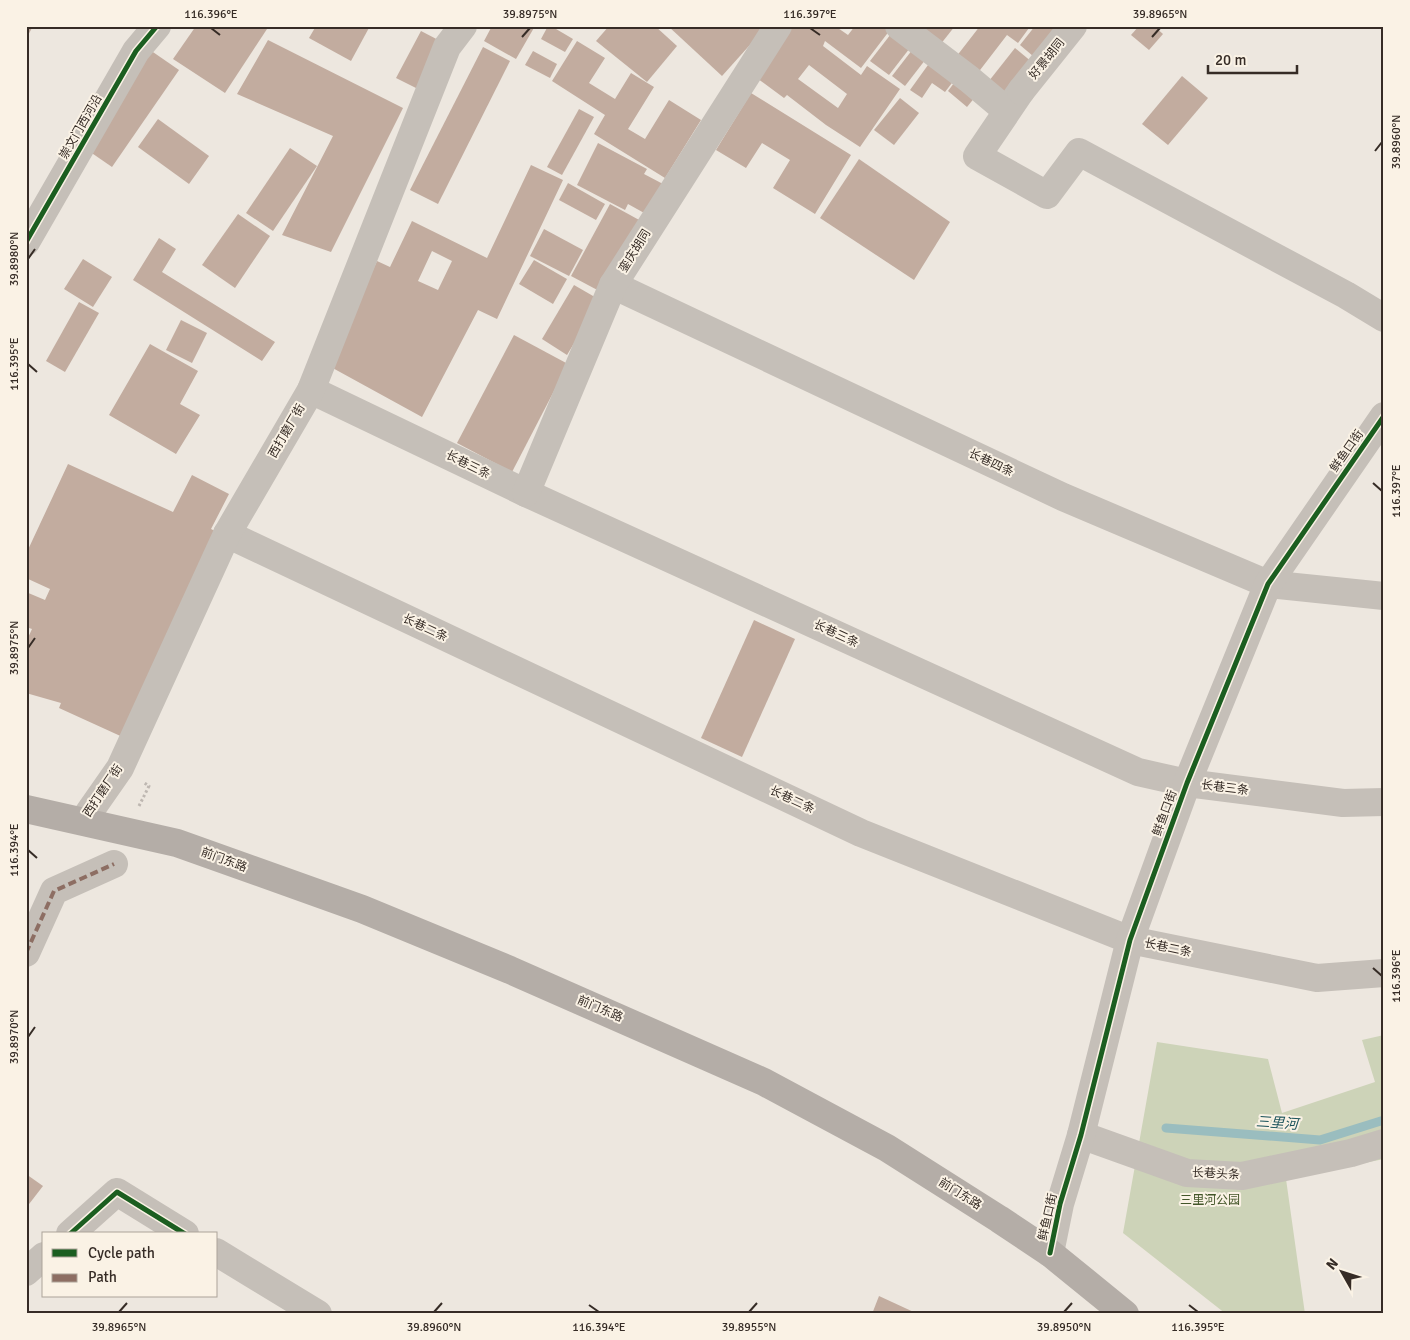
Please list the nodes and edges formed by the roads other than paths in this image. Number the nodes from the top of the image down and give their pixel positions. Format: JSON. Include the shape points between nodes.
{"nodes":[{"id":1,"x":157,"y":26,"type":"edge"},
{"id":2,"x":463,"y":26,"type":"edge"},
{"id":3,"x":778,"y":26,"type":"edge"},
{"id":4,"x":899,"y":26,"type":"edge"},
{"id":5,"x":1073,"y":26,"type":"edge"},
{"id":6,"x":1021,"y":91,"type":"junction"},
{"id":7,"x":26,"y":242,"type":"edge"},
{"id":8,"x":613,"y":285,"type":"junction"},
{"id":9,"x":1384,"y":318,"type":"edge"},
{"id":10,"x":311,"y":390,"type":"junction"},
{"id":11,"x":1384,"y":416,"type":"edge"},
{"id":12,"x":526,"y":493,"type":"junction"},
{"id":13,"x":227,"y":534,"type":"junction"},
{"id":14,"x":1268,"y":584,"type":"junction"},
{"id":15,"x":1384,"y":596,"type":"edge"},
{"id":16,"x":1187,"y":783,"type":"junction"},
{"id":17,"x":1384,"y":802,"type":"edge"},
{"id":18,"x":26,"y":809,"type":"edge"},
{"id":19,"x":83,"y":821,"type":"junction"},
{"id":20,"x":114,"y":864,"type":"dead end"},
{"id":21,"x":1130,"y":940,"type":"junction"},
{"id":22,"x":26,"y":953,"type":"edge"},
{"id":23,"x":1384,"y":973,"type":"edge"},
{"id":24,"x":1081,"y":1135,"type":"junction"},
{"id":25,"x":1384,"y":1143,"type":"edge"},
{"id":26,"x":72,"y":1232,"type":"edge"},
{"id":27,"x":182,"y":1232,"type":"edge"},
{"id":28,"x":218,"y":1253,"type":"edge"},
{"id":29,"x":1050,"y":1254,"type":"junction"},
{"id":30,"x":42,"y":1258,"type":"edge"},
{"id":31,"x":26,"y":1272,"type":"edge"},
{"id":32,"x":318,"y":1314,"type":"edge"},
{"id":33,"x":1125,"y":1314,"type":"edge"}],
"edges":[{"from":1,"to":7,"type":"street","name":"崇文门西河沿","via":[[136,51]]},
{"from":2,"to":10,"type":"street","name":"西打磨厂街","via":[[447,47]]},
{"from":3,"to":8,"type":"street","name":"銮庆胡同"},
{"from":4,"to":6,"type":"street","via":[[1007,111]]},
{"from":5,"to":6,"type":"street","name":"好景胡同"},
{"from":6,"to":9,"type":"street","via":[[976,156],[1047,195],[1079,152]]},
{"from":8,"to":12,"type":"street","name":"銮庆胡同"},
{"from":8,"to":14,"type":"street","name":"长巷四条","via":[[1063,497]]},
{"from":10,"to":12,"type":"street","name":"长巷三条"},
{"from":10,"to":13,"type":"street","name":"西打磨厂街"},
{"from":11,"to":14,"type":"street","name":"鲜鱼口街"},
{"from":12,"to":16,"type":"street","name":"长巷三条","via":[[1138,772]]},
{"from":13,"to":19,"type":"street","name":"西打磨厂街","via":[[120,768]]},
{"from":13,"to":21,"type":"street","name":"长巷二条","via":[[861,833]]},
{"from":14,"to":15,"type":"street","name":"长巷四条"},
{"from":14,"to":16,"type":"street","name":"鲜鱼口街"},
{"from":16,"to":17,"type":"street","name":"长巷三条","via":[[1344,803]]},
{"from":16,"to":21,"type":"street","name":"鲜鱼口街"},
{"from":18,"to":19,"type":"main road","name":"前门东路"},
{"from":19,"to":29,"type":"main road","name":"前门东路","via":[[177,843],[362,910],[510,970],[764,1082],[887,1148]]},
{"from":20,"to":22,"type":"street","via":[[54,891]]},
{"from":21,"to":23,"type":"street","name":"长巷二条","via":[[1317,978]]},
{"from":21,"to":24,"type":"street","name":"鲜鱼口街"},
{"from":24,"to":25,"type":"street","name":"长巷头条","via":[[1187,1172],[1242,1176]]},
{"from":24,"to":29,"type":"street","name":"鲜鱼口街","via":[[1060,1204]]},
{"from":26,"to":27,"type":"street","via":[[117,1192]]},
{"from":28,"to":32,"type":"street"},
{"from":29,"to":33,"type":"main road","name":"前门东路"},
{"from":30,"to":31,"type":"street"}]}
